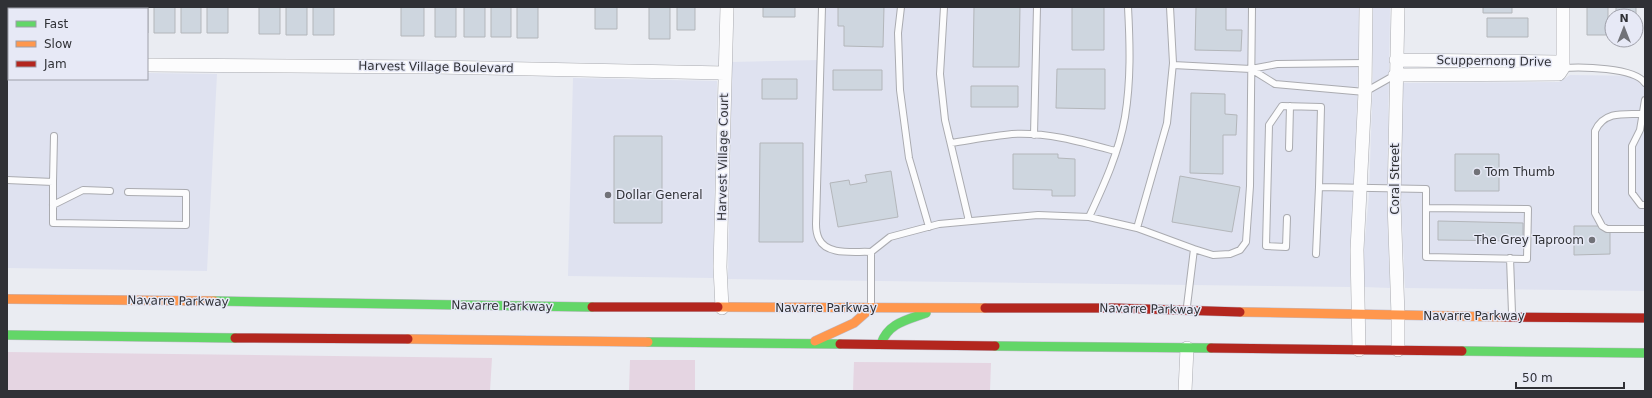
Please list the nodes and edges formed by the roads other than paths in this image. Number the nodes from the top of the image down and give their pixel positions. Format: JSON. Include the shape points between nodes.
{"nodes":[{"id":1,"x":727,"y":7,"type":"edge"},
{"id":2,"x":822,"y":7,"type":"edge"},
{"id":3,"x":901,"y":7,"type":"edge"},
{"id":4,"x":944,"y":7,"type":"edge"},
{"id":5,"x":1037,"y":7,"type":"edge"},
{"id":6,"x":1128,"y":7,"type":"edge"},
{"id":7,"x":1170,"y":7,"type":"edge"},
{"id":8,"x":1252,"y":7,"type":"edge"},
{"id":9,"x":1366,"y":7,"type":"edge"},
{"id":10,"x":1398,"y":7,"type":"edge"},
{"id":11,"x":1563,"y":7,"type":"edge"},
{"id":12,"x":1396,"y":60,"type":"junction"},
{"id":13,"x":1366,"y":62,"type":"junction"},
{"id":14,"x":148,"y":65,"type":"edge"},
{"id":15,"x":1173,"y":65,"type":"junction"},
{"id":16,"x":1562,"y":68,"type":"junction"},
{"id":17,"x":1251,"y":70,"type":"junction"},
{"id":18,"x":724,"y":73,"type":"junction"},
{"id":19,"x":1395,"y":74,"type":"junction"},
{"id":20,"x":1645,"y":82,"type":"edge"},
{"id":21,"x":1365,"y":92,"type":"junction"},
{"id":22,"x":1645,"y":100,"type":"edge"},
{"id":23,"x":1290,"y":106,"type":"junction"},
{"id":24,"x":1643,"y":114,"type":"junction"},
{"id":25,"x":1034,"y":135,"type":"junction"},
{"id":26,"x":54,"y":136,"type":"dead end"},
{"id":27,"x":951,"y":143,"type":"junction"},
{"id":28,"x":1288,"y":148,"type":"dead end"},
{"id":29,"x":1115,"y":151,"type":"junction"},
{"id":30,"x":7,"y":180,"type":"edge"},
{"id":31,"x":53,"y":182,"type":"junction"},
{"id":32,"x":1319,"y":187,"type":"junction"},
{"id":33,"x":1360,"y":189,"type":"junction"},
{"id":34,"x":1394,"y":190,"type":"junction"},
{"id":35,"x":110,"y":191,"type":"dead end"},
{"id":36,"x":128,"y":192,"type":"dead end"},
{"id":37,"x":53,"y":205,"type":"junction"},
{"id":38,"x":1645,"y":205,"type":"edge"},
{"id":39,"x":1426,"y":208,"type":"junction"},
{"id":40,"x":1089,"y":217,"type":"junction"},
{"id":41,"x":1287,"y":218,"type":"dead end"},
{"id":42,"x":969,"y":221,"type":"junction"},
{"id":43,"x":929,"y":227,"type":"junction"},
{"id":44,"x":1137,"y":228,"type":"junction"},
{"id":45,"x":1645,"y":229,"type":"edge"},
{"id":46,"x":1194,"y":249,"type":"junction"},
{"id":47,"x":871,"y":252,"type":"junction"},
{"id":48,"x":1316,"y":254,"type":"dead end"},
{"id":49,"x":1510,"y":258,"type":"junction"},
{"id":50,"x":7,"y":299,"type":"edge"},
{"id":51,"x":722,"y":308,"type":"junction"},
{"id":52,"x":871,"y":308,"type":"junction"},
{"id":53,"x":938,"y":308,"type":"junction"},
{"id":54,"x":1187,"y":310,"type":"junction"},
{"id":55,"x":1357,"y":314,"type":"junction"},
{"id":56,"x":1398,"y":315,"type":"junction"},
{"id":57,"x":1512,"y":316,"type":"junction"},
{"id":58,"x":1645,"y":318,"type":"edge"},
{"id":59,"x":7,"y":335,"type":"edge"},
{"id":60,"x":808,"y":344,"type":"junction"},
{"id":61,"x":881,"y":344,"type":"junction"},
{"id":62,"x":1187,"y":348,"type":"junction"},
{"id":63,"x":1359,"y":350,"type":"junction"},
{"id":64,"x":1398,"y":350,"type":"junction"},
{"id":65,"x":1645,"y":353,"type":"edge"},
{"id":66,"x":1185,"y":391,"type":"edge"}],
"edges":[{"from":1,"to":18,"type":"street","name":"Harvest Village Court"},
{"from":2,"to":47,"type":"lane","via":[[816,224],[818,239],[823,246],[831,250]]},
{"from":3,"to":43,"type":"lane","via":[[898,33],[900,90],[909,158]]},
{"from":4,"to":27,"type":"lane","via":[[940,74],[945,120]]},
{"from":5,"to":25,"type":"lane"},
{"from":6,"to":29,"type":"lane","via":[[1130,62],[1125,118]]},
{"from":7,"to":15,"type":"lane"},
{"from":8,"to":17,"type":"lane"},
{"from":9,"to":13,"type":"street"},
{"from":10,"to":12,"type":"street","name":"Coral Street"},
{"from":11,"to":16,"type":"street"},
{"from":12,"to":16,"type":"street","name":"Scuppernong Drive","via":[[1559,62]]},
{"from":12,"to":19,"type":"street","name":"Coral Street"},
{"from":13,"to":17,"type":"lane","via":[[1277,64]]},
{"from":13,"to":21,"type":"street"},
{"from":14,"to":18,"type":"street","name":"Harvest Village Boulevard"},
{"from":15,"to":17,"type":"lane"},
{"from":15,"to":44,"type":"lane","via":[[1167,123]]},
{"from":16,"to":19,"type":"street","name":"Scuppernong Drive","via":[[1559,74]]},
{"from":16,"to":20,"type":"lane","via":[[1582,67],[1632,73]]},
{"from":17,"to":21,"type":"lane","via":[[1275,84]]},
{"from":17,"to":46,"type":"lane","via":[[1250,186],[1246,242],[1240,250],[1230,254],[1213,255]]},
{"from":18,"to":51,"type":"street","name":"Harvest Village Court","via":[[720,267]]},
{"from":19,"to":21,"type":"lane"},
{"from":19,"to":34,"type":"street","name":"Coral Street"},
{"from":21,"to":33,"type":"street"},
{"from":22,"to":24,"type":"lane"},
{"from":23,"to":28,"type":"lane"},
{"from":23,"to":32,"type":"lane","via":[[1321,107]]},
{"from":23,"to":41,"type":"lane","via":[[1282,106],[1269,125],[1266,246],[1286,247]]},
{"from":24,"to":38,"type":"lane","via":[[1640,130],[1632,146],[1631,185],[1636,199],[1641,205]]},
{"from":24,"to":45,"type":"lane","via":[[1614,114],[1598,124],[1595,131],[1595,213],[1602,226],[1607,229]]},
{"from":25,"to":27,"type":"lane","via":[[1012,134]]},
{"from":25,"to":29,"type":"lane","via":[[1073,140]]},
{"from":26,"to":31,"type":"lane"},
{"from":27,"to":42,"type":"lane"},
{"from":29,"to":40,"type":"lane","via":[[1108,175]]},
{"from":30,"to":31,"type":"lane"},
{"from":31,"to":37,"type":"lane"},
{"from":32,"to":33,"type":"lane"},
{"from":32,"to":48,"type":"lane"},
{"from":33,"to":34,"type":"lane"},
{"from":33,"to":55,"type":"street"},
{"from":34,"to":39,"type":"lane","via":[[1426,189]]},
{"from":34,"to":56,"type":"street","name":"Coral Street"},
{"from":35,"to":37,"type":"lane","via":[[82,190]]},
{"from":36,"to":37,"type":"lane","via":[[186,193],[186,225],[53,223]]},
{"from":39,"to":49,"type":"lane","via":[[1426,257]]},
{"from":39,"to":49,"type":"lane","via":[[1528,210],[1528,258]]},
{"from":40,"to":42,"type":"lane","via":[[1038,214]]},
{"from":40,"to":44,"type":"lane"},
{"from":42,"to":43,"type":"lane"},
{"from":43,"to":47,"type":"lane","via":[[890,236]]},
{"from":44,"to":46,"type":"lane"},
{"from":46,"to":54,"type":"lane"},
{"from":47,"to":52,"type":"lane"},
{"from":49,"to":57,"type":"lane"},
{"from":50,"to":51,"type":"highway","name":"Navarre Parkway"},
{"from":51,"to":52,"type":"highway","name":"Navarre Parkway"},
{"from":52,"to":53,"type":"highway","name":"Navarre Parkway"},
{"from":52,"to":60,"type":"highway","via":[[854,323]]},
{"from":53,"to":54,"type":"highway","name":"Navarre Parkway"},
{"from":53,"to":61,"type":"highway","via":[[891,326],[883,335]]},
{"from":54,"to":55,"type":"highway","name":"Navarre Parkway"},
{"from":55,"to":56,"type":"highway","name":"Navarre Parkway"},
{"from":55,"to":63,"type":"street"},
{"from":56,"to":57,"type":"highway","name":"Navarre Parkway"},
{"from":56,"to":64,"type":"street","name":"Coral Street"},
{"from":57,"to":58,"type":"highway","name":"Navarre Parkway"},
{"from":59,"to":60,"type":"highway"},
{"from":60,"to":61,"type":"highway"},
{"from":61,"to":62,"type":"highway"},
{"from":62,"to":63,"type":"highway"},
{"from":62,"to":66,"type":"street"},
{"from":63,"to":64,"type":"highway"},
{"from":64,"to":65,"type":"highway"}]}
